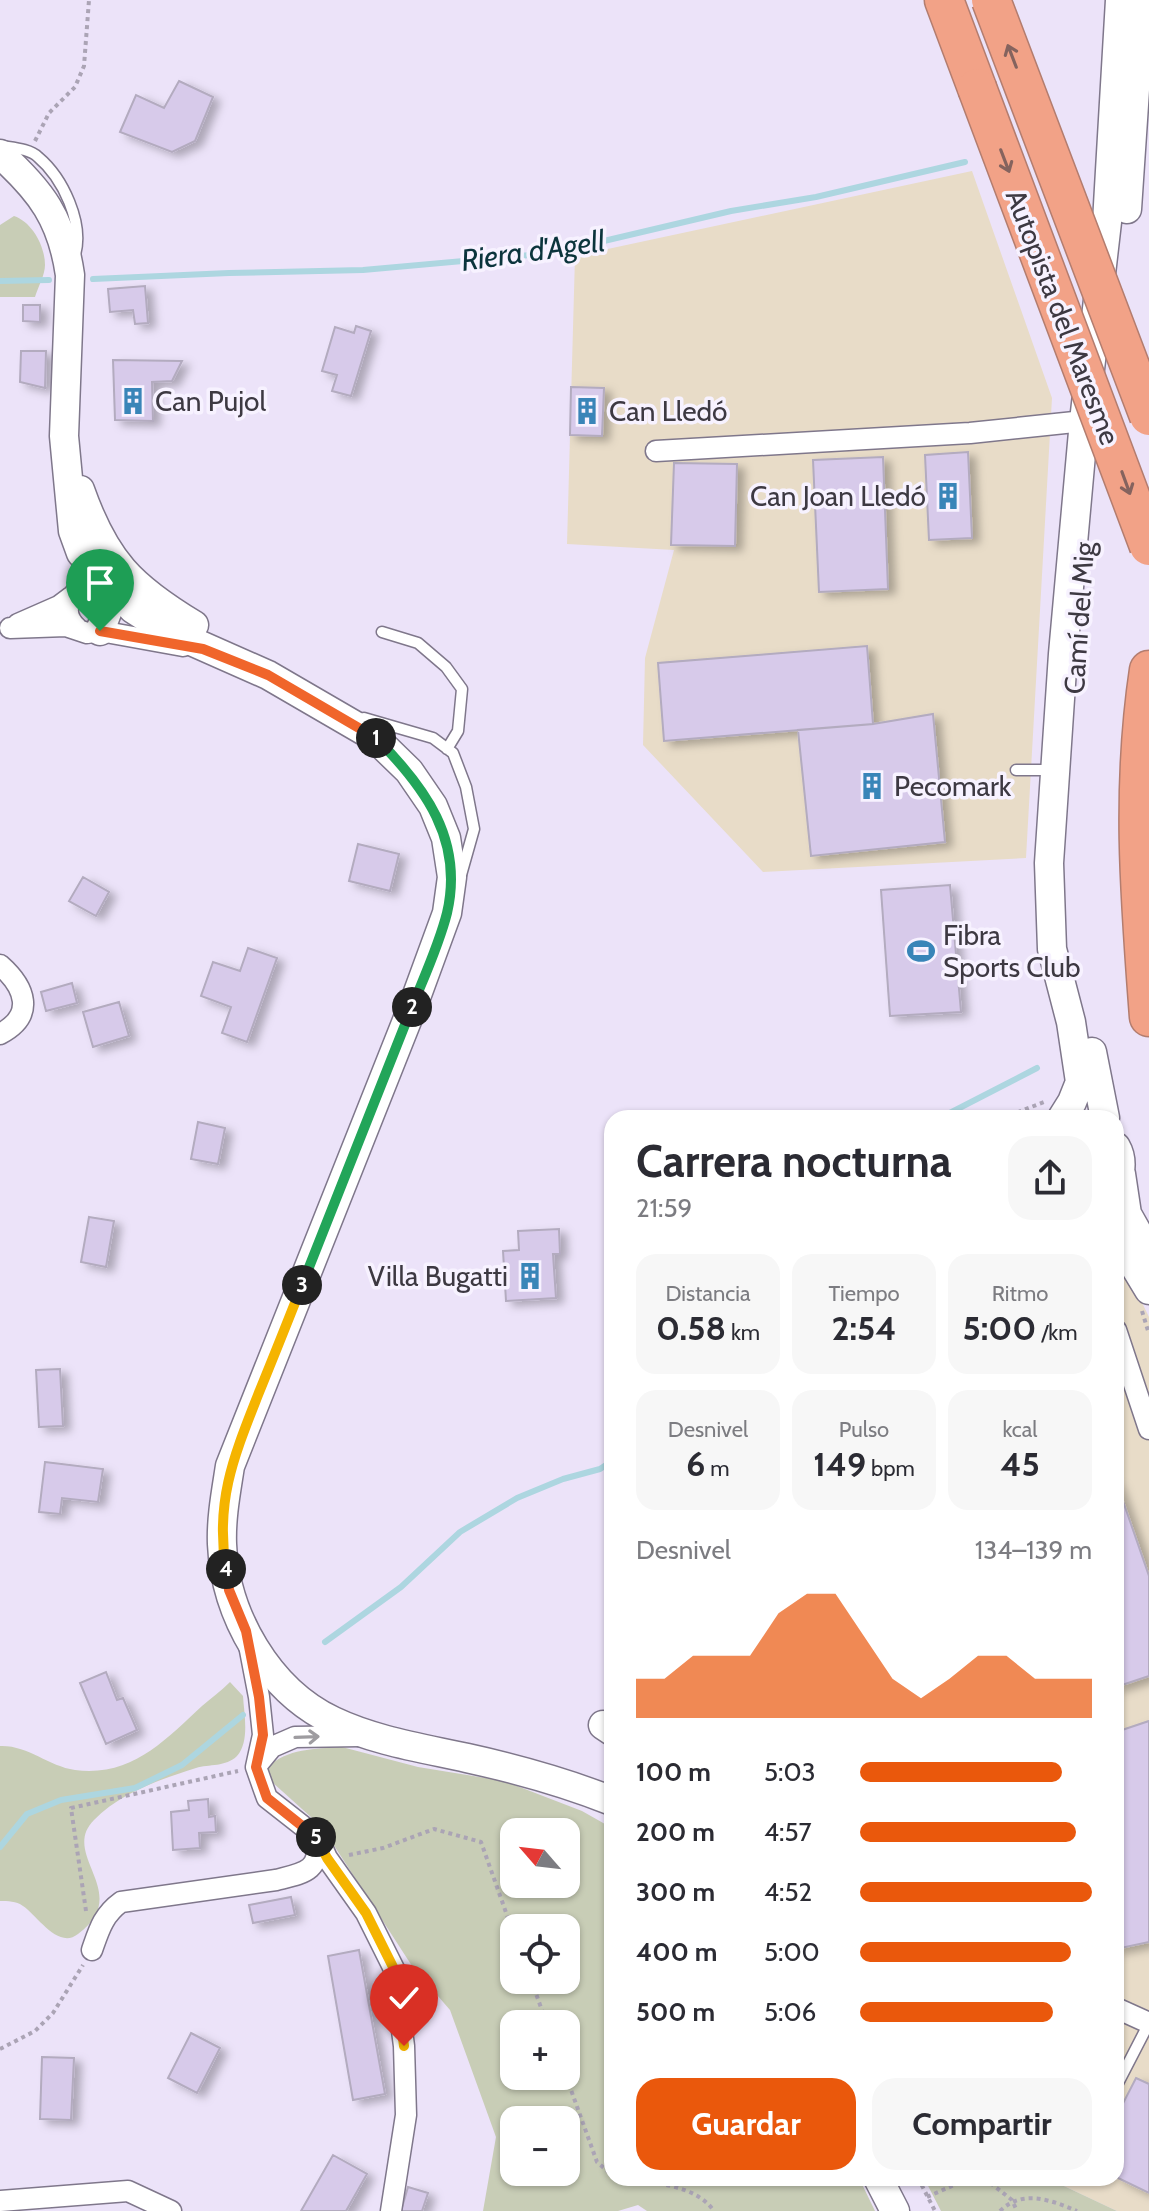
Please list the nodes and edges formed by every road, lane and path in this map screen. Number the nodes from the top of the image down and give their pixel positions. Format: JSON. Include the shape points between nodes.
{"nodes":[{"id":1,"x":89,"y":0,"type":"edge"},
{"id":2,"x":944,"y":0,"type":"edge"},
{"id":3,"x":991,"y":0,"type":"edge"},
{"id":4,"x":1120,"y":0,"type":"edge"},
{"id":5,"x":1141,"y":0,"type":"edge"},
{"id":6,"x":1117,"y":52,"type":"junction"},
{"id":7,"x":1142,"y":114,"type":"edge"},
{"id":8,"x":38,"y":136,"type":"dead end"},
{"id":9,"x":0,"y":146,"type":"edge"},
{"id":10,"x":0,"y":154,"type":"edge"},
{"id":11,"x":1110,"y":184,"type":"junction"},
{"id":12,"x":70,"y":275,"type":"junction"},
{"id":13,"x":1149,"y":416,"type":"edge"},
{"id":14,"x":1084,"y":421,"type":"junction"},
{"id":15,"x":64,"y":436,"type":"junction"},
{"id":16,"x":656,"y":451,"type":"dead end"},
{"id":17,"x":83,"y":497,"type":"junction"},
{"id":18,"x":1149,"y":546,"type":"edge"},
{"id":19,"x":86,"y":578,"type":"junction"},
{"id":20,"x":5,"y":630,"type":"edge"},
{"id":21,"x":89,"y":630,"type":"junction"},
{"id":22,"x":382,"y":632,"type":"dead end"},
{"id":23,"x":208,"y":643,"type":"junction"},
{"id":24,"x":1149,"y":670,"type":"edge"},
{"id":25,"x":331,"y":712,"type":"junction"},
{"id":26,"x":447,"y":749,"type":"junction"},
{"id":27,"x":1016,"y":770,"type":"dead end"},
{"id":28,"x":1054,"y":770,"type":"junction"},
{"id":29,"x":1069,"y":799,"type":"junction"},
{"id":30,"x":447,"y":913,"type":"junction"},
{"id":31,"x":0,"y":965,"type":"edge"},
{"id":32,"x":1149,"y":1017,"type":"edge"},
{"id":33,"x":0,"y":1034,"type":"edge"},
{"id":34,"x":1067,"y":1110,"type":"edge"},
{"id":35,"x":1103,"y":1110,"type":"edge"},
{"id":36,"x":1124,"y":1199,"type":"edge"},
{"id":37,"x":1124,"y":1252,"type":"edge"},
{"id":38,"x":1149,"y":1253,"type":"edge"},
{"id":39,"x":1149,"y":1290,"type":"edge"},
{"id":40,"x":1124,"y":1354,"type":"edge"},
{"id":41,"x":1149,"y":1429,"type":"edge"},
{"id":42,"x":246,"y":1631,"type":"junction"},
{"id":43,"x":370,"y":1736,"type":"junction"},
{"id":44,"x":256,"y":1767,"type":"junction"},
{"id":45,"x":604,"y":1798,"type":"edge"},
{"id":46,"x":318,"y":1838,"type":"junction"},
{"id":47,"x":327,"y":1858,"type":"junction"},
{"id":48,"x":507,"y":1914,"type":"edge"},
{"id":49,"x":92,"y":1950,"type":"junction"},
{"id":50,"x":1124,"y":2012,"type":"edge"},
{"id":51,"x":1149,"y":2023,"type":"edge"},
{"id":52,"x":0,"y":2049,"type":"edge"},
{"id":53,"x":1124,"y":2071,"type":"edge"},
{"id":54,"x":571,"y":2090,"type":"edge"},
{"id":55,"x":604,"y":2168,"type":"edge"},
{"id":56,"x":665,"y":2186,"type":"edge"},
{"id":57,"x":882,"y":2186,"type":"edge"},
{"id":58,"x":922,"y":2186,"type":"edge"},
{"id":59,"x":952,"y":2186,"type":"edge"},
{"id":60,"x":994,"y":2186,"type":"edge"},
{"id":61,"x":927,"y":2197,"type":"junction"},
{"id":62,"x":1012,"y":2200,"type":"junction"},
{"id":63,"x":0,"y":2201,"type":"edge"},
{"id":64,"x":171,"y":2211,"type":"edge"},
{"id":65,"x":391,"y":2211,"type":"edge"},
{"id":66,"x":714,"y":2211,"type":"edge"},
{"id":67,"x":895,"y":2211,"type":"edge"},
{"id":68,"x":935,"y":2211,"type":"edge"},
{"id":69,"x":1000,"y":2211,"type":"edge"},
{"id":70,"x":1017,"y":2211,"type":"edge"},
{"id":71,"x":1077,"y":2211,"type":"edge"}],
"edges":[{"from":1,"to":8,"type":"path","via":[[84,66],[75,87],[49,113]]},
{"from":2,"to":18,"type":"highway","name":"Autopista del Maresme","one_way":true,"bridge":true},
{"from":13,"to":3,"type":"highway","name":"Autopista del Maresme","one_way":true,"bridge":true},
{"from":4,"to":6,"type":"street","name":"Camí del Mig"},
{"from":5,"to":7,"type":"street","name":"Camí del Mig"},
{"from":6,"to":7,"type":"street","name":"Camí del Mig","via":[[1125,102]]},
{"from":6,"to":11,"type":"street","name":"Camí del Mig"},
{"from":7,"to":11,"type":"street","name":"Camí del Mig","via":[[1124,128]]},
{"from":7,"to":29,"type":"street","name":"Camí del Mig","via":[[1092,455]]},
{"from":9,"to":12,"type":"lane","via":[[36,155],[57,179],[75,217],[78,246]]},
{"from":10,"to":12,"type":"street","via":[[45,201],[58,225]]},
{"from":11,"to":14,"type":"street","name":"Camí del Mig"},
{"from":12,"to":15,"type":"street"},
{"from":14,"to":16,"type":"street"},
{"from":14,"to":28,"type":"street","name":"Camí del Mig"},
{"from":15,"to":17,"type":"street"},
{"from":15,"to":19,"type":"street","via":[[73,531]]},
{"from":17,"to":19,"type":"street"},
{"from":17,"to":23,"type":"street","via":[[112,558],[135,585]]},
{"from":19,"to":20,"type":"street","via":[[59,606]]},
{"from":19,"to":21,"type":"street","via":[[66,609],[69,621]]},
{"from":19,"to":21,"type":"street","via":[[112,599]]},
{"from":19,"to":23,"type":"street","via":[[164,629]]},
{"from":20,"to":21,"type":"street"},
{"from":21,"to":23,"type":"street"},
{"from":22,"to":26,"type":"lane","via":[[418,643],[462,689],[458,731]]},
{"from":23,"to":25,"type":"street"},
{"from":24,"to":32,"type":"highway","via":[[1137,780]]},
{"from":25,"to":26,"type":"lane","via":[[388,723],[433,738]]},
{"from":25,"to":30,"type":"street","via":[[373,736],[409,771],[433,806],[446,838],[452,877]]},
{"from":26,"to":30,"type":"lane","via":[[466,787],[474,829]]},
{"from":27,"to":28,"type":"lane"},
{"from":28,"to":29,"type":"lane"},
{"from":28,"to":34,"type":"street","name":"Camí del Mig","via":[[1052,949],[1080,1082]]},
{"from":29,"to":35,"type":"street","name":"Camí del Mig","via":[[1065,919]]},
{"from":30,"to":42,"type":"street","via":[[384,1091],[230,1466],[222,1545],[229,1590]]},
{"from":31,"to":33,"type":"street","via":[[17,980],[24,1003],[17,1021]]},
{"from":36,"to":38,"type":"street"},
{"from":37,"to":39,"type":"street"},
{"from":40,"to":41,"type":"street"},
{"from":42,"to":43,"type":"street","via":[[264,1665],[295,1696],[330,1720]]},
{"from":42,"to":44,"type":"street","via":[[263,1735]]},
{"from":44,"to":43,"type":"street","one_way":true,"via":[[272,1747],[295,1737]]},
{"from":43,"to":45,"type":"street","via":[[552,1778]]},
{"from":44,"to":46,"type":"street","via":[[267,1798]]},
{"from":44,"to":49,"type":"path","via":[[71,1808]]},
{"from":46,"to":47,"type":"street"},
{"from":46,"to":49,"type":"street","via":[[319,1854],[311,1869],[299,1874],[121,1902],[102,1922]]},
{"from":47,"to":48,"type":"path","via":[[383,1848],[434,1829],[481,1842]]},
{"from":47,"to":65,"type":"street","via":[[366,1913],[394,1969],[406,2115]]},
{"from":49,"to":52,"type":"path","via":[[53,2013],[35,2031]]},
{"from":50,"to":51,"type":"street"},
{"from":51,"to":53,"type":"lane"},
{"from":54,"to":55,"type":"path","via":[[597,2162]]},
{"from":56,"to":66,"type":"path","via":[[688,2191]]},
{"from":57,"to":67,"type":"street"},
{"from":58,"to":61,"type":"path"},
{"from":59,"to":61,"type":"path"},
{"from":60,"to":62,"type":"path"},
{"from":61,"to":68,"type":"path"},
{"from":62,"to":69,"type":"path"},
{"from":62,"to":70,"type":"path"},
{"from":62,"to":71,"type":"path","via":[[1053,2201]]},
{"from":63,"to":64,"type":"street","via":[[128,2191]]}]}
